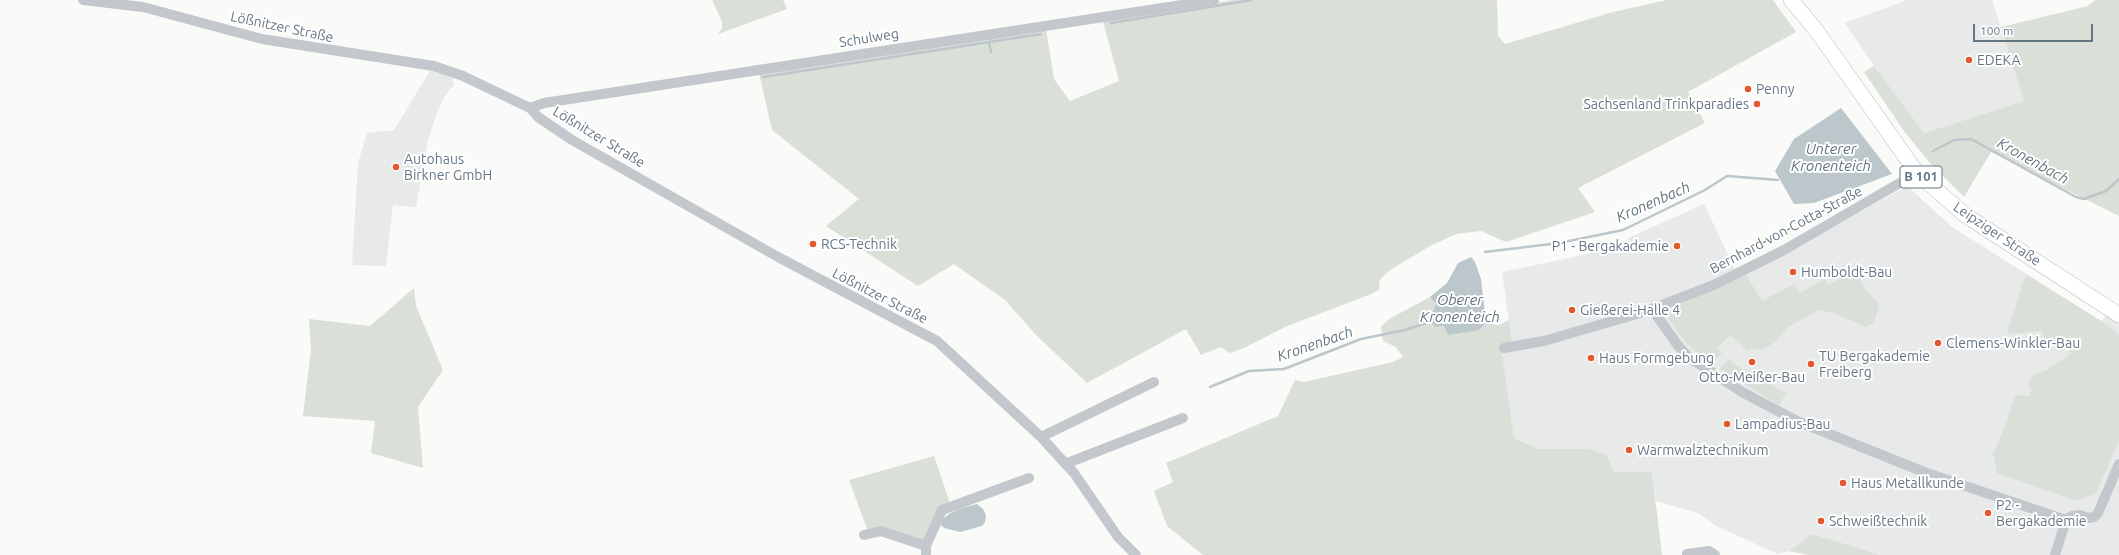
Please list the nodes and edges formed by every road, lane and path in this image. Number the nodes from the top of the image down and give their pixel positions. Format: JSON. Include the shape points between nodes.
{"nodes":[{"id":1,"x":83,"y":0,"type":"edge"},
{"id":2,"x":1214,"y":0,"type":"edge"},
{"id":3,"x":1791,"y":0,"type":"edge"},
{"id":4,"x":530,"y":108,"type":"junction"},
{"id":5,"x":1916,"y":173,"type":"junction"},
{"id":6,"x":1652,"y":309,"type":"junction"},
{"id":7,"x":2119,"y":315,"type":"edge"},
{"id":8,"x":1504,"y":348,"type":"dead end"},
{"id":9,"x":1154,"y":382,"type":"dead end"},
{"id":10,"x":1183,"y":418,"type":"dead end"},
{"id":11,"x":1041,"y":437,"type":"junction"},
{"id":12,"x":1065,"y":464,"type":"junction"},
{"id":13,"x":2119,"y":464,"type":"edge"},
{"id":14,"x":1029,"y":478,"type":"dead end"},
{"id":15,"x":2066,"y":520,"type":"junction"},
{"id":16,"x":864,"y":535,"type":"dead end"},
{"id":17,"x":926,"y":551,"type":"edge"},
{"id":18,"x":1687,"y":554,"type":"edge"},
{"id":19,"x":1136,"y":555,"type":"edge"},
{"id":20,"x":1715,"y":555,"type":"edge"},
{"id":21,"x":2055,"y":555,"type":"edge"}],
"edges":[{"from":1,"to":4,"type":"street","name":"Lößnitzer Straße","via":[[143,7],[276,42],[434,66],[463,76]]},
{"from":2,"to":4,"type":"street","name":"Schulweg","via":[[544,103]]},
{"from":3,"to":5,"type":"main road","name":"Leipziger Straße","number":"B 101","via":[[1816,30]]},
{"from":4,"to":11,"type":"street","name":"Lößnitzer Straße","via":[[538,117],[572,140],[778,258],[937,341]]},
{"from":5,"to":6,"type":"street","name":"Bernhard-von-Cotta-Straße","via":[[1784,250],[1716,284]]},
{"from":5,"to":7,"type":"main road","name":"Leipziger Straße","number":"B 101","via":[[1965,215]]},
{"from":6,"to":8,"type":"street","name":"Bernhard-von-Cotta-Straße","via":[[1544,341]]},
{"from":6,"to":15,"type":"street","via":[[1690,358],[1742,392],[1797,421],[1924,472]]},
{"from":9,"to":11,"type":"street"},
{"from":10,"to":12,"type":"street"},
{"from":11,"to":12,"type":"street","name":"Lößnitzer Straße"},
{"from":12,"to":19,"type":"street","name":"Lößnitzer Straße","via":[[1118,537]]},
{"from":13,"to":15,"type":"street","via":[[2098,513],[2088,518],[2080,515]]},
{"from":14,"to":17,"type":"street","via":[[942,510]]},
{"from":15,"to":21,"type":"street"},
{"from":16,"to":17,"type":"street","via":[[881,531]]},
{"from":18,"to":20,"type":"street","via":[[1709,551]]}]}
